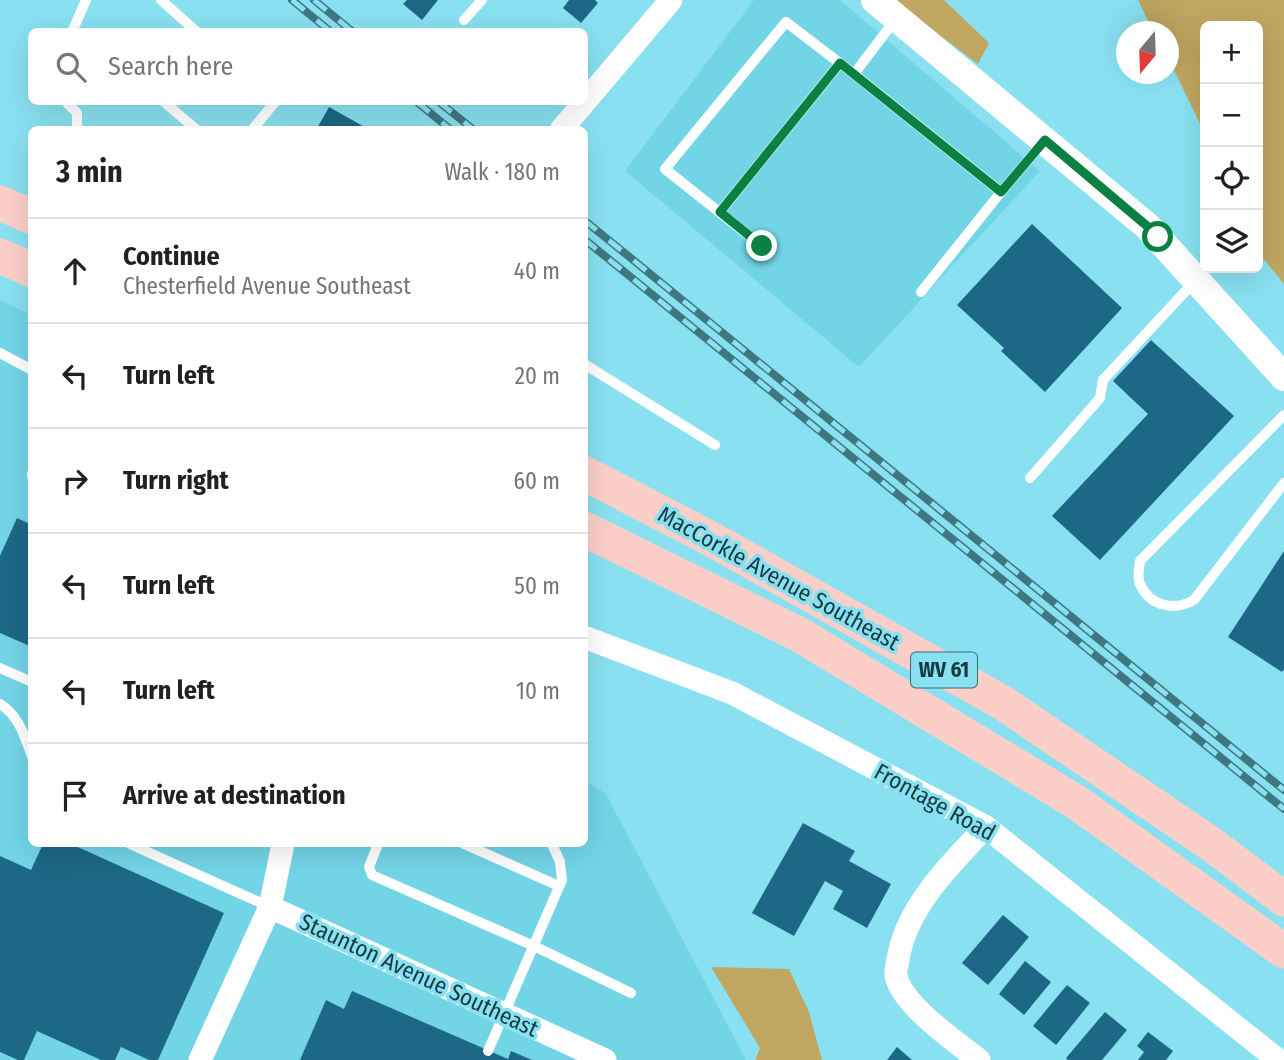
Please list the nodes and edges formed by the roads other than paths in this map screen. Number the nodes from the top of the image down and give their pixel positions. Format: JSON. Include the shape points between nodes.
{"nodes":[{"id":1,"x":86,"y":0,"type":"edge"},
{"id":2,"x":161,"y":0,"type":"edge"},
{"id":3,"x":482,"y":0,"type":"edge"},
{"id":4,"x":671,"y":0,"type":"edge"},
{"id":5,"x":874,"y":0,"type":"edge"},
{"id":6,"x":897,"y":18,"type":"junction"},
{"id":7,"x":464,"y":20,"type":"dead end"},
{"id":8,"x":76,"y":28,"type":"edge"},
{"id":9,"x":192,"y":28,"type":"edge"},
{"id":10,"x":840,"y":63,"type":"junction"},
{"id":11,"x":854,"y":74,"type":"junction"},
{"id":12,"x":588,"y":98,"type":"edge"},
{"id":13,"x":69,"y":105,"type":"edge"},
{"id":14,"x":168,"y":105,"type":"edge"},
{"id":15,"x":273,"y":105,"type":"edge"},
{"id":16,"x":582,"y":105,"type":"edge"},
{"id":17,"x":77,"y":126,"type":"edge"},
{"id":18,"x":192,"y":126,"type":"edge"},
{"id":19,"x":255,"y":126,"type":"edge"},
{"id":20,"x":564,"y":126,"type":"edge"},
{"id":21,"x":1045,"y":140,"type":"junction"},
{"id":22,"x":1001,"y":192,"type":"junction"},
{"id":23,"x":0,"y":203,"type":"edge"},
{"id":24,"x":720,"y":212,"type":"junction"},
{"id":25,"x":28,"y":215,"type":"edge"},
{"id":26,"x":762,"y":246,"type":"dead end"},
{"id":27,"x":0,"y":256,"type":"edge"},
{"id":28,"x":28,"y":268,"type":"edge"},
{"id":29,"x":1196,"y":279,"type":"junction"},
{"id":30,"x":921,"y":292,"type":"dead end"},
{"id":31,"x":0,"y":353,"type":"edge"},
{"id":32,"x":588,"y":366,"type":"edge"},
{"id":33,"x":28,"y":368,"type":"edge"},
{"id":34,"x":1284,"y":377,"type":"edge"},
{"id":35,"x":1284,"y":415,"type":"edge"},
{"id":36,"x":715,"y":444,"type":"dead end"},
{"id":37,"x":588,"y":474,"type":"edge"},
{"id":38,"x":1030,"y":478,"type":"dead end"},
{"id":39,"x":1284,"y":483,"type":"edge"},
{"id":40,"x":588,"y":531,"type":"edge"},
{"id":41,"x":588,"y":639,"type":"edge"},
{"id":42,"x":0,"y":668,"type":"edge"},
{"id":43,"x":28,"y":680,"type":"edge"},
{"id":44,"x":0,"y":704,"type":"edge"},
{"id":45,"x":28,"y":745,"type":"edge"},
{"id":46,"x":986,"y":827,"type":"junction"},
{"id":47,"x":150,"y":847,"type":"edge"},
{"id":48,"x":282,"y":847,"type":"edge"},
{"id":49,"x":377,"y":847,"type":"edge"},
{"id":50,"x":471,"y":847,"type":"edge"},
{"id":51,"x":553,"y":847,"type":"edge"},
{"id":52,"x":559,"y":886,"type":"junction"},
{"id":53,"x":1284,"y":899,"type":"edge"},
{"id":54,"x":270,"y":906,"type":"junction"},
{"id":55,"x":534,"y":946,"type":"junction"},
{"id":56,"x":1284,"y":951,"type":"edge"},
{"id":57,"x":631,"y":993,"type":"dead end"},
{"id":58,"x":505,"y":1014,"type":"junction"},
{"id":59,"x":488,"y":1051,"type":"dead end"},
{"id":60,"x":200,"y":1060,"type":"edge"},
{"id":61,"x":605,"y":1060,"type":"edge"},
{"id":62,"x":979,"y":1060,"type":"edge"},
{"id":63,"x":1278,"y":1060,"type":"edge"}],
"edges":[{"from":1,"to":8,"type":"lane"},
{"from":2,"to":9,"type":"lane"},
{"from":3,"to":7,"type":"lane"},
{"from":4,"to":12,"type":"street"},
{"from":5,"to":6,"type":"street"},
{"from":6,"to":11,"type":"lane"},
{"from":6,"to":21,"type":"street"},
{"from":10,"to":11,"type":"lane"},
{"from":10,"to":24,"type":"lane"},
{"from":10,"to":24,"type":"lane","via":[[786,22],[665,169]]},
{"from":11,"to":22,"type":"lane"},
{"from":13,"to":17,"type":"lane","via":[[77,113]]},
{"from":14,"to":18,"type":"lane"},
{"from":15,"to":19,"type":"lane"},
{"from":16,"to":20,"type":"street"},
{"from":21,"to":22,"type":"lane"},
{"from":21,"to":29,"type":"street","via":[[1147,226]]},
{"from":22,"to":30,"type":"lane"},
{"from":23,"to":25,"type":"main road"},
{"from":24,"to":26,"type":"lane"},
{"from":27,"to":28,"type":"main road"},
{"from":29,"to":34,"type":"street"},
{"from":29,"to":38,"type":"lane","via":[[1103,380],[1100,398]]},
{"from":31,"to":33,"type":"lane"},
{"from":32,"to":36,"type":"lane"},
{"from":35,"to":39,"type":"lane","via":[[1140,561],[1139,582],[1149,597],[1163,606],[1181,607],[1194,600]]},
{"from":37,"to":53,"type":"main road","name":"MacCorkle Avenue Southeast","number":"WV 61","via":[[1003,703]]},
{"from":40,"to":56,"type":"main road","name":"MacCorkle Avenue Southeast","number":"WV 61","via":[[800,635],[1076,802]]},
{"from":41,"to":46,"type":"street","name":"Frontage Road","via":[[732,693]]},
{"from":42,"to":43,"type":"lane"},
{"from":44,"to":45,"type":"lane","via":[[20,723]]},
{"from":46,"to":62,"type":"street","via":[[950,864],[915,913],[900,942],[895,976],[914,1008]]},
{"from":46,"to":63,"type":"street","name":"Frontage Road"},
{"from":47,"to":54,"type":"lane"},
{"from":48,"to":54,"type":"street"},
{"from":49,"to":55,"type":"lane","via":[[369,867],[372,875]]},
{"from":50,"to":52,"type":"lane"},
{"from":51,"to":52,"type":"lane","via":[[560,862]]},
{"from":52,"to":55,"type":"lane"},
{"from":54,"to":58,"type":"street","name":"Staunton Avenue Southeast"},
{"from":54,"to":60,"type":"street"},
{"from":55,"to":57,"type":"lane"},
{"from":55,"to":58,"type":"lane"},
{"from":58,"to":59,"type":"lane"},
{"from":58,"to":61,"type":"street","name":"Staunton Avenue Southeast"}]}
